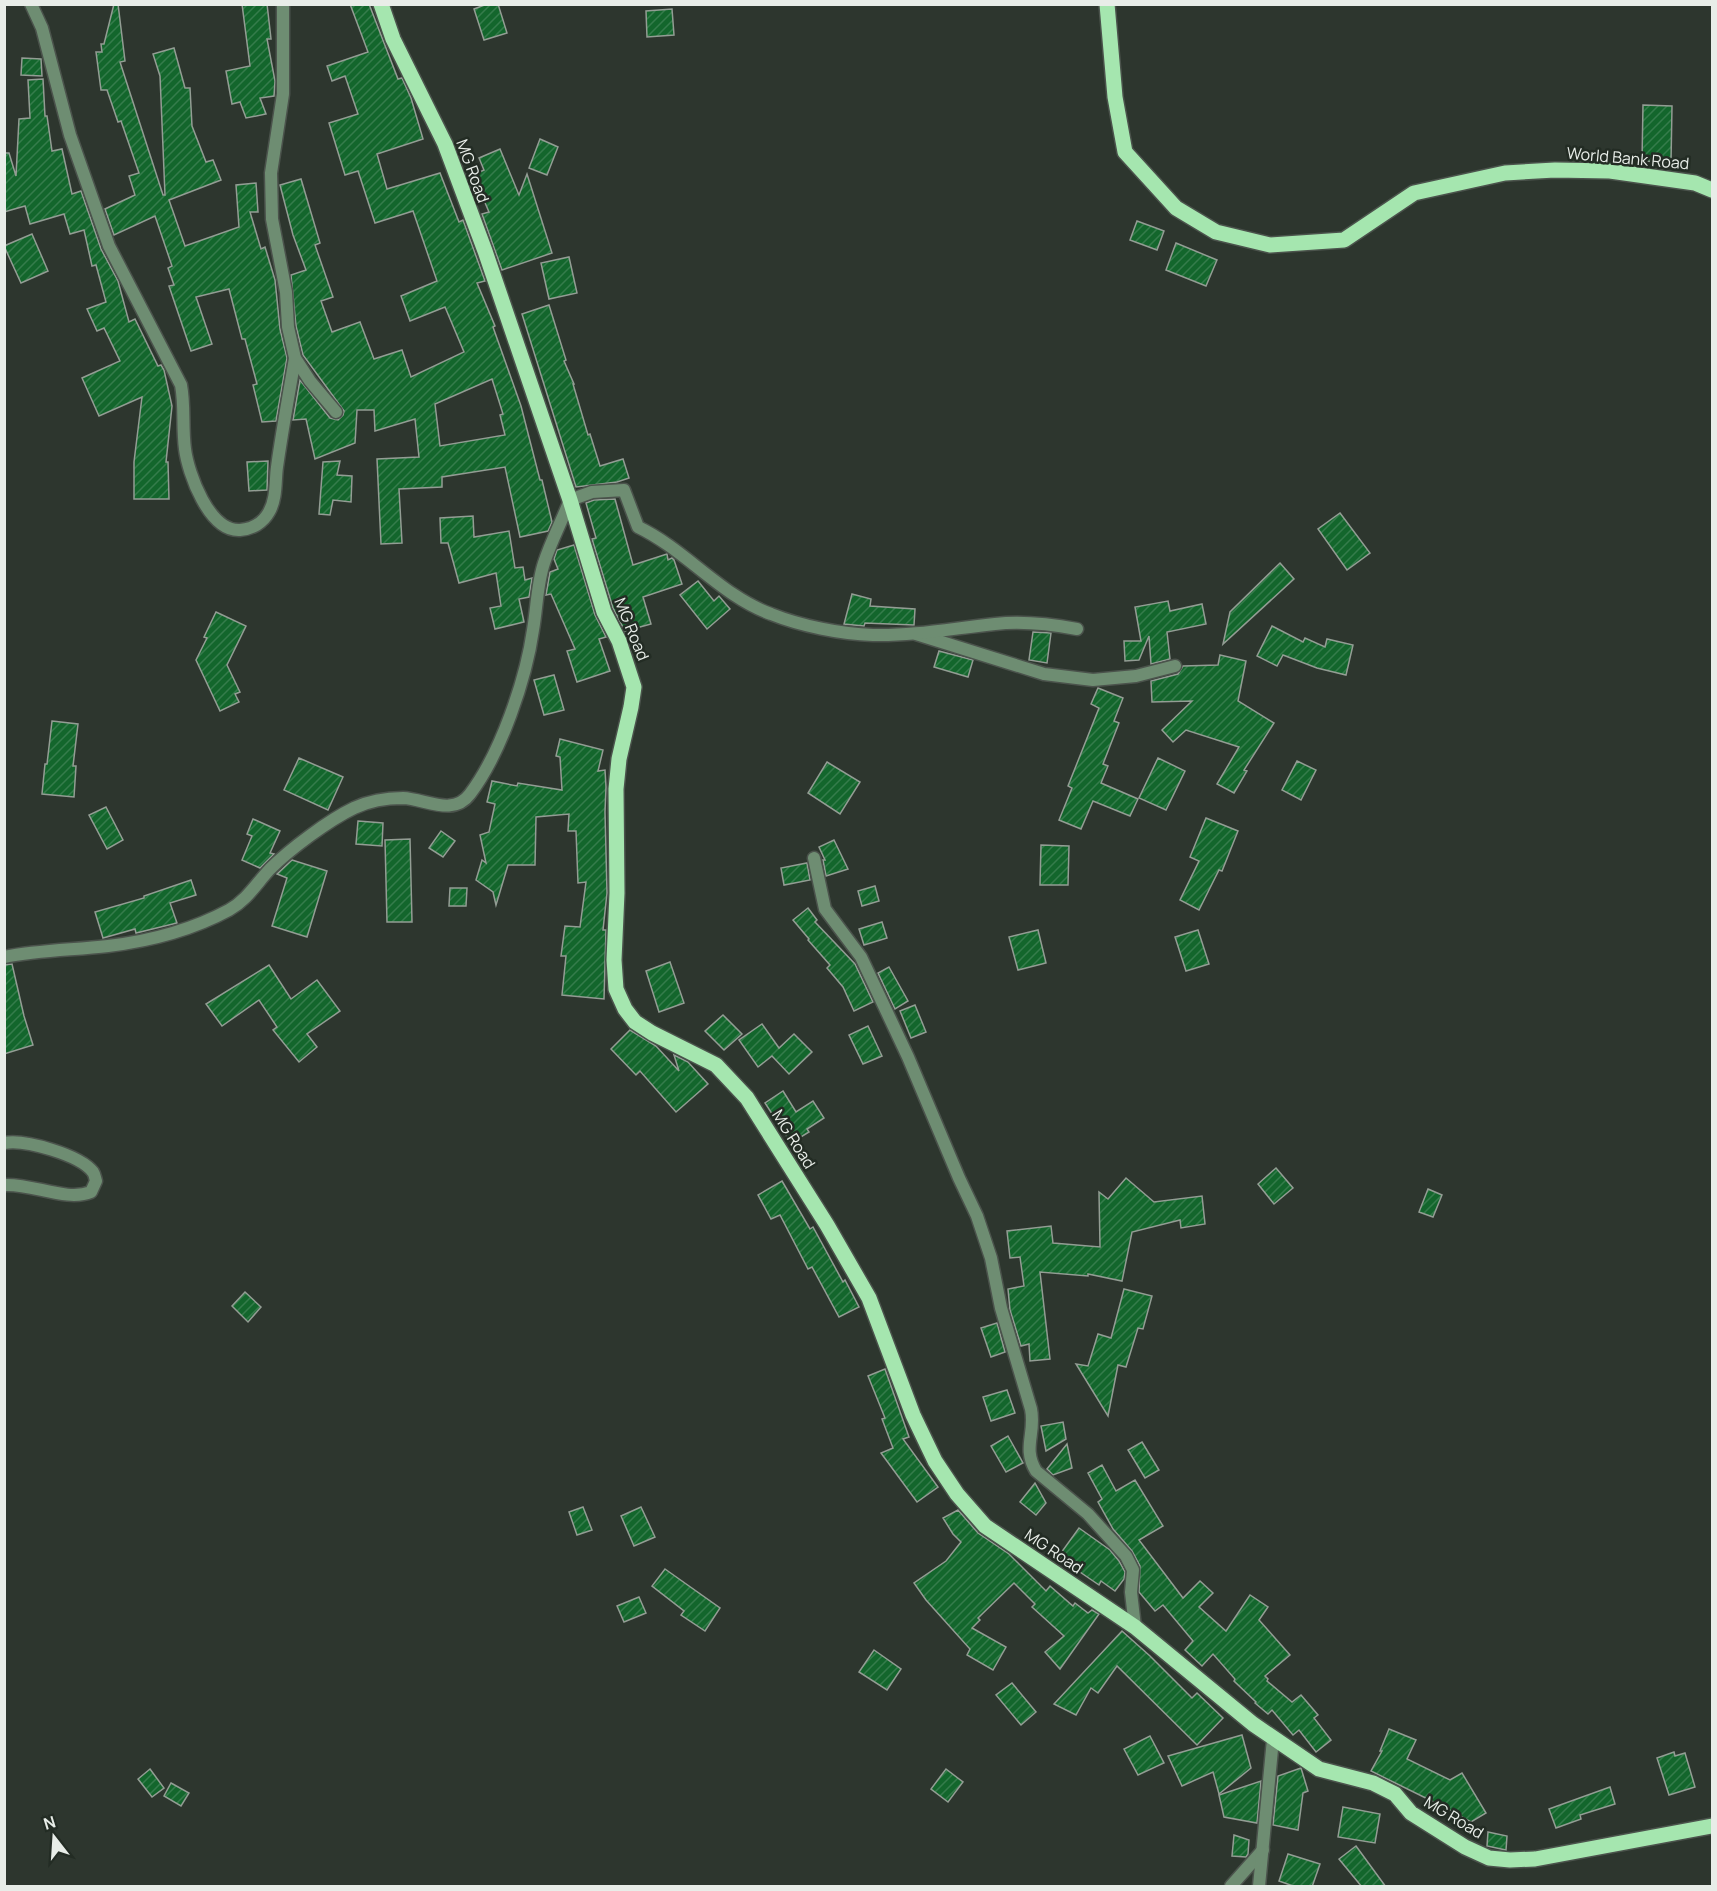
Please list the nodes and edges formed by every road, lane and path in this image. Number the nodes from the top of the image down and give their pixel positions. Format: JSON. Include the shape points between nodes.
{"nodes":[{"id":1,"x":31,"y":4,"type":"edge"},
{"id":2,"x":283,"y":4,"type":"edge"},
{"id":3,"x":381,"y":4,"type":"edge"},
{"id":4,"x":1107,"y":4,"type":"edge"},
{"id":5,"x":1713,"y":190,"type":"edge"},
{"id":6,"x":296,"y":358,"type":"junction"},
{"id":7,"x":336,"y":412,"type":"dead end"},
{"id":8,"x":570,"y":500,"type":"junction"},
{"id":9,"x":1077,"y":629,"type":"dead end"},
{"id":10,"x":912,"y":633,"type":"junction"},
{"id":11,"x":1174,"y":666,"type":"dead end"},
{"id":12,"x":814,"y":858,"type":"dead end"},
{"id":13,"x":4,"y":957,"type":"edge"},
{"id":14,"x":4,"y":1143,"type":"edge"},
{"id":15,"x":4,"y":1185,"type":"edge"},
{"id":16,"x":1135,"y":1627,"type":"junction"},
{"id":17,"x":1273,"y":1739,"type":"junction"},
{"id":18,"x":1713,"y":1826,"type":"edge"},
{"id":19,"x":1263,"y":1850,"type":"junction"},
{"id":20,"x":1231,"y":1887,"type":"edge"},
{"id":21,"x":1259,"y":1887,"type":"edge"}],
"edges":[{"from":1,"to":6,"type":"street","via":[[42,28],[70,135],[109,246],[181,385],[190,472],[206,506],[223,526],[250,529],[270,511]]},
{"from":2,"to":6,"type":"street","via":[[283,94],[271,173],[272,219]]},
{"from":3,"to":8,"type":"main road","name":"MG Road","via":[[393,39],[445,144]]},
{"from":4,"to":5,"type":"main road","name":"World Bank Road","via":[[1115,97],[1125,152],[1176,208],[1216,232],[1270,245],[1344,240],[1414,193],[1505,173],[1610,171],[1695,183]]},
{"from":6,"to":7,"type":"street"},
{"from":8,"to":10,"type":"street","via":[[592,492],[624,490],[639,528],[659,537],[715,582],[769,614],[804,625],[871,635]]},
{"from":8,"to":13,"type":"street","via":[[544,563],[520,683],[497,747],[469,796],[456,805],[432,805],[405,798],[355,808],[289,851],[253,892],[231,909],[181,932],[109,946]]},
{"from":8,"to":16,"type":"main road","name":"MG Road","via":[[604,612],[634,687],[615,789],[614,960],[616,989],[625,1009],[635,1022],[652,1033],[716,1065],[747,1098],[869,1298],[913,1415],[934,1461],[957,1494],[985,1526]]},
{"from":9,"to":10,"type":"street","via":[[1052,624],[998,624]]},
{"from":10,"to":11,"type":"street","via":[[1065,677],[1093,680],[1136,676]]},
{"from":12,"to":16,"type":"street","via":[[825,909],[861,957],[977,1216],[1031,1409],[1030,1462],[1088,1514],[1126,1556],[1133,1570]]},
{"from":14,"to":15,"type":"street","via":[[34,1144],[61,1153],[93,1172],[96,1181],[91,1192],[79,1197]]},
{"from":16,"to":17,"type":"main road","name":"MG Road"},
{"from":17,"to":18,"type":"main road","name":"MG Road","via":[[1319,1769],[1373,1783],[1395,1794],[1411,1813],[1489,1858],[1535,1859]]},
{"from":17,"to":19,"type":"street"},
{"from":19,"to":20,"type":"street"},
{"from":19,"to":21,"type":"street"}]}
